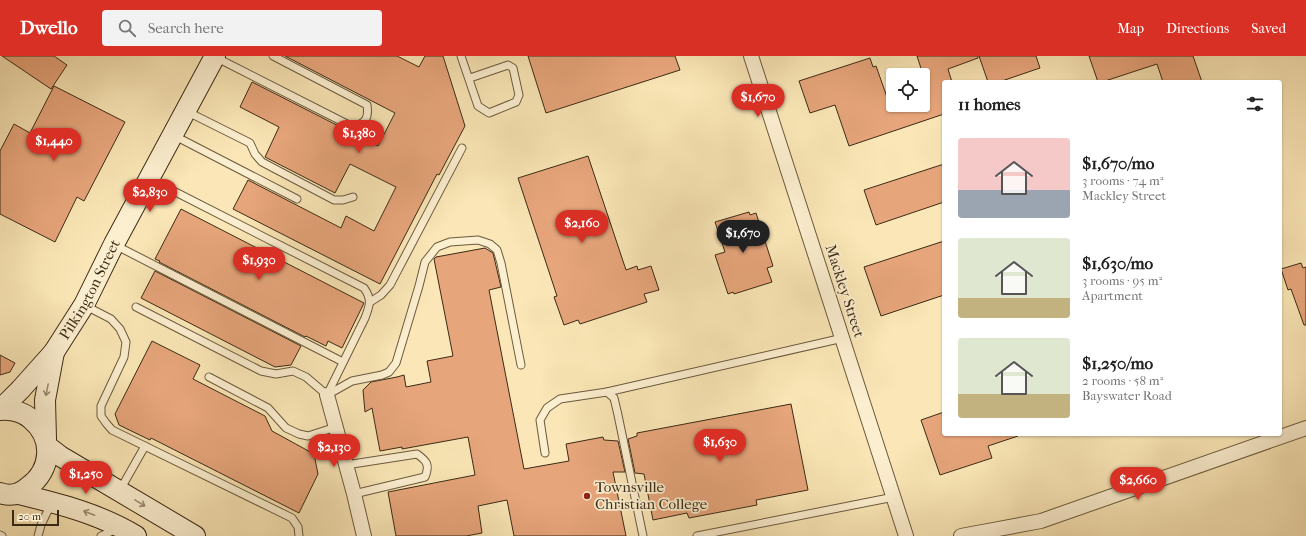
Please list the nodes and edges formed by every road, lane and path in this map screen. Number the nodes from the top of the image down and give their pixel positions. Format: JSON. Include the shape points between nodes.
{"nodes":[{"id":1,"x":215,"y":56,"type":"edge"},
{"id":2,"x":273,"y":56,"type":"edge"},
{"id":3,"x":461,"y":56,"type":"edge"},
{"id":4,"x":752,"y":56,"type":"edge"},
{"id":5,"x":470,"y":78,"type":"junction"},
{"id":6,"x":186,"y":111,"type":"junction"},
{"id":7,"x":173,"y":135,"type":"junction"},
{"id":8,"x":462,"y":148,"type":"dead end"},
{"id":9,"x":149,"y":179,"type":"junction"},
{"id":10,"x":353,"y":197,"type":"dead end"},
{"id":11,"x":297,"y":199,"type":"dead end"},
{"id":12,"x":114,"y":244,"type":"junction"},
{"id":13,"x":370,"y":302,"type":"junction"},
{"id":14,"x":84,"y":305,"type":"junction"},
{"id":15,"x":136,"y":307,"type":"dead end"},
{"id":16,"x":842,"y":338,"type":"junction"},
{"id":17,"x":54,"y":352,"type":"junction"},
{"id":18,"x":343,"y":362,"type":"junction"},
{"id":19,"x":521,"y":365,"type":"dead end"},
{"id":20,"x":209,"y":377,"type":"dead end"},
{"id":21,"x":607,"y":392,"type":"junction"},
{"id":22,"x":327,"y":395,"type":"junction"},
{"id":23,"x":0,"y":410,"type":"edge"},
{"id":24,"x":336,"y":427,"type":"junction"},
{"id":25,"x":1306,"y":428,"type":"edge"},
{"id":26,"x":47,"y":442,"type":"junction"},
{"id":27,"x":145,"y":446,"type":"junction"},
{"id":28,"x":545,"y":453,"type":"dead end"},
{"id":29,"x":346,"y":465,"type":"junction"},
{"id":30,"x":120,"y":491,"type":"junction"},
{"id":31,"x":354,"y":494,"type":"junction"},
{"id":32,"x":894,"y":497,"type":"junction"},
{"id":33,"x":8,"y":498,"type":"edge"},
{"id":34,"x":52,"y":502,"type":"junction"},
{"id":35,"x":129,"y":532,"type":"edge"},
{"id":36,"x":38,"y":536,"type":"edge"},
{"id":37,"x":102,"y":536,"type":"edge"},
{"id":38,"x":195,"y":536,"type":"edge"},
{"id":39,"x":299,"y":536,"type":"edge"},
{"id":40,"x":364,"y":536,"type":"edge"},
{"id":41,"x":643,"y":536,"type":"edge"},
{"id":42,"x":697,"y":536,"type":"edge"},
{"id":43,"x":906,"y":536,"type":"edge"},
{"id":44,"x":961,"y":536,"type":"edge"}],
"edges":[{"from":1,"to":2,"type":"lane","via":[[353,127],[364,121],[367,116],[367,105]]},
{"from":1,"to":6,"type":"street","name":"Pilkington Street"},
{"from":3,"to":5,"type":"lane"},
{"from":4,"to":16,"type":"street","name":"Mackley Street"},
{"from":5,"to":5,"type":"lane","via":[[508,65],[512,68],[519,95],[516,102],[489,113],[478,106]]},
{"from":6,"to":7,"type":"street","name":"Pilkington Street"},
{"from":6,"to":10,"type":"lane","via":[[250,143],[262,162],[334,200]]},
{"from":7,"to":9,"type":"street","name":"Pilkington Street"},
{"from":7,"to":11,"type":"lane"},
{"from":8,"to":13,"type":"lane","via":[[390,285]]},
{"from":9,"to":12,"type":"street","name":"Pilkington Street"},
{"from":9,"to":13,"type":"lane","via":[[364,288]]},
{"from":12,"to":14,"type":"street","name":"Pilkington Street"},
{"from":12,"to":18,"type":"lane"},
{"from":13,"to":18,"type":"lane","via":[[365,318]]},
{"from":14,"to":17,"type":"street","name":"Pilkington Street"},
{"from":14,"to":27,"type":"lane","via":[[110,319],[120,329],[126,342],[124,357],[101,406],[101,416],[112,430]]},
{"from":15,"to":22,"type":"lane","via":[[261,371],[276,374],[293,371],[306,377]]},
{"from":16,"to":21,"type":"lane"},
{"from":16,"to":32,"type":"street","name":"Mackley Street"},
{"from":17,"to":23,"type":"street","name":"Pilkington Street"},
{"from":17,"to":26,"type":"street","name":"Pilkington Street","one_way":true,"via":[[45,400]]},
{"from":18,"to":22,"type":"lane"},
{"from":19,"to":22,"type":"lane","via":[[497,250],[490,244],[478,240],[450,242],[438,247],[426,262],[396,363],[389,372],[352,382]]},
{"from":20,"to":24,"type":"lane","via":[[268,408],[286,428],[299,434],[308,436]]},
{"from":21,"to":28,"type":"lane","via":[[560,399],[547,408],[540,420]]},
{"from":21,"to":41,"type":"lane","via":[[614,398]]},
{"from":22,"to":24,"type":"street"},
{"from":23,"to":26,"type":"street","via":[[8,409],[29,417],[38,425]]},
{"from":24,"to":29,"type":"street"},
{"from":25,"to":44,"type":"street","via":[[1041,521]]},
{"from":26,"to":30,"type":"street","via":[[60,456]]},
{"from":26,"to":33,"type":"street","name":"Pilkington Street","via":[[45,466],[41,475],[34,483]]},
{"from":27,"to":30,"type":"lane"},
{"from":27,"to":39,"type":"lane","via":[[292,518],[298,527]]},
{"from":29,"to":31,"type":"street"},
{"from":29,"to":31,"type":"lane","via":[[417,454],[425,459],[428,469],[425,477]]},
{"from":30,"to":38,"type":"street","one_way":true},
{"from":31,"to":40,"type":"street"},
{"from":32,"to":42,"type":"lane"},
{"from":32,"to":43,"type":"street","name":"Mackley Street"},
{"from":33,"to":34,"type":"street"},
{"from":35,"to":34,"type":"street","one_way":true,"via":[[87,512]]},
{"from":34,"to":36,"type":"lane"},
{"from":35,"to":37,"type":"lane"}]}
